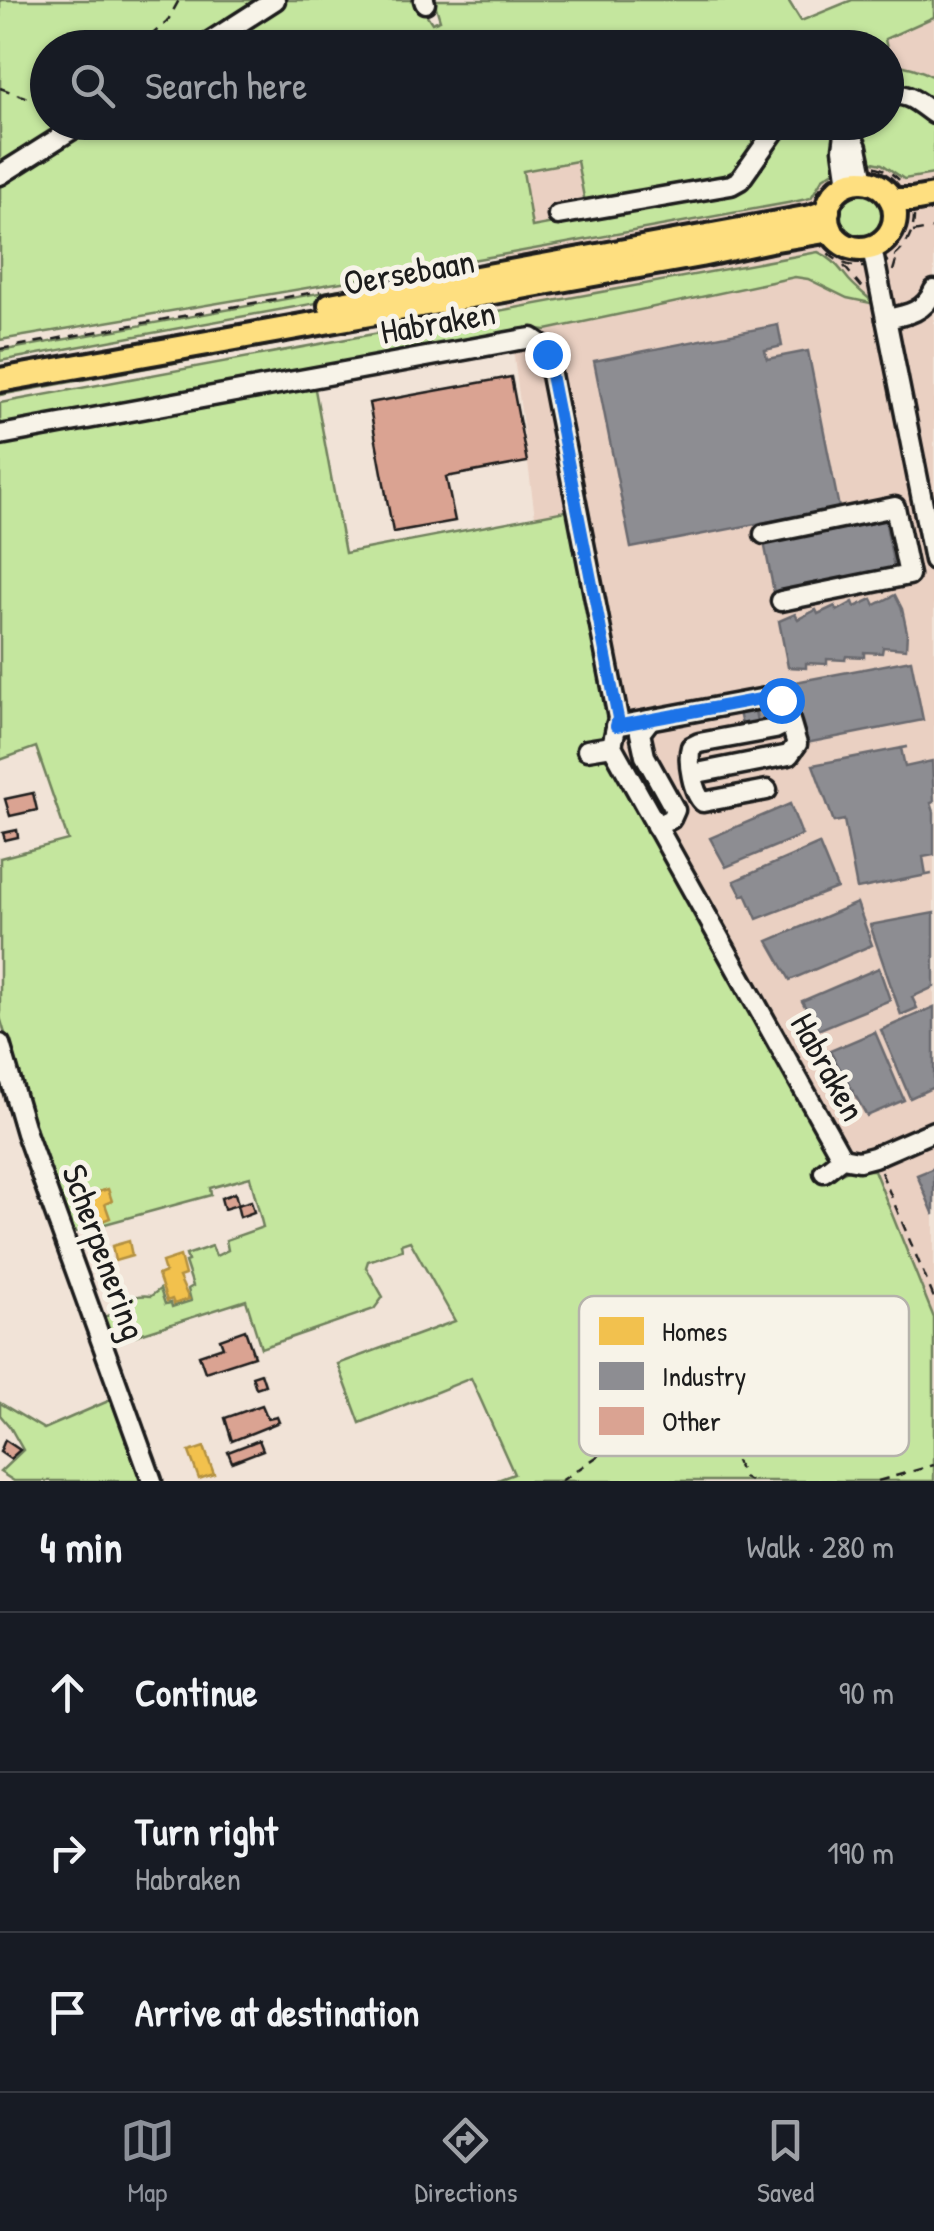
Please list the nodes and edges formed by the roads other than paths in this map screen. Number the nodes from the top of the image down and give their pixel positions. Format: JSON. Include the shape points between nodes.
{"nodes":[{"id":1,"x":276,"y":0,"type":"edge"},
{"id":2,"x":228,"y":30,"type":"edge"},
{"id":3,"x":904,"y":95,"type":"edge"},
{"id":4,"x":934,"y":114,"type":"edge"},
{"id":5,"x":55,"y":140,"type":"edge"},
{"id":6,"x":769,"y":140,"type":"edge"},
{"id":7,"x":844,"y":140,"type":"edge"},
{"id":8,"x":855,"y":174,"type":"junction"},
{"id":9,"x":0,"y":175,"type":"edge"},
{"id":10,"x":916,"y":213,"type":"edge"},
{"id":11,"x":558,"y":215,"type":"dead end"},
{"id":12,"x":821,"y":223,"type":"junction"},
{"id":13,"x":864,"y":259,"type":"junction"},
{"id":14,"x":934,"y":290,"type":"edge"},
{"id":15,"x":884,"y":312,"type":"junction"},
{"id":16,"x":0,"y":366,"type":"edge"},
{"id":17,"x":0,"y":380,"type":"edge"},
{"id":18,"x":0,"y":435,"type":"edge"},
{"id":19,"x":764,"y":534,"type":"dead end"},
{"id":20,"x":929,"y":536,"type":"junction"},
{"id":21,"x":902,"y":542,"type":"junction"},
{"id":22,"x":934,"y":560,"type":"edge"},
{"id":23,"x":781,"y":601,"type":"dead end"},
{"id":24,"x":787,"y":716,"type":"junction"},
{"id":25,"x":650,"y":720,"type":"junction"},
{"id":26,"x":616,"y":726,"type":"junction"},
{"id":27,"x":612,"y":746,"type":"junction"},
{"id":28,"x":587,"y":750,"type":"dead end"},
{"id":29,"x":692,"y":774,"type":"junction"},
{"id":30,"x":767,"y":790,"type":"dead end"},
{"id":31,"x":656,"y":826,"type":"junction"},
{"id":32,"x":0,"y":1044,"type":"edge"},
{"id":33,"x":934,"y":1132,"type":"edge"},
{"id":34,"x":842,"y":1158,"type":"junction"},
{"id":35,"x":824,"y":1172,"type":"dead end"},
{"id":36,"x":152,"y":1481,"type":"edge"}],
"edges":[{"from":1,"to":2,"type":"street"},
{"from":3,"to":4,"type":"street"},
{"from":5,"to":9,"type":"street"},
{"from":6,"to":11,"type":"street","via":[[731,185]]},
{"from":7,"to":8,"type":"street"},
{"from":8,"to":10,"type":"main road"},
{"from":8,"to":12,"type":"main road","via":[[834,195]]},
{"from":10,"to":13,"type":"main road"},
{"from":12,"to":13,"type":"main road"},
{"from":12,"to":16,"type":"main road","name":"Oersebaan"},
{"from":12,"to":17,"type":"main road","name":"Oersebaan","via":[[700,255]]},
{"from":13,"to":15,"type":"street","via":[[881,282]]},
{"from":14,"to":15,"type":"street","via":[[918,311]]},
{"from":15,"to":20,"type":"street"},
{"from":18,"to":26,"type":"street","name":"Habraken","via":[[532,338],[547,354]]},
{"from":19,"to":21,"type":"street","via":[[895,508]]},
{"from":20,"to":21,"type":"street"},
{"from":20,"to":22,"type":"street"},
{"from":21,"to":23,"type":"street","via":[[908,575]]},
{"from":24,"to":25,"type":"street","via":[[781,700],[771,697]]},
{"from":24,"to":29,"type":"street","via":[[775,730],[699,743],[689,756]]},
{"from":24,"to":29,"type":"street","via":[[797,744],[789,755]]},
{"from":25,"to":26,"type":"street"},
{"from":25,"to":31,"type":"street","via":[[640,733],[645,756],[675,810]]},
{"from":26,"to":27,"type":"street","name":"Habraken"},
{"from":27,"to":28,"type":"street"},
{"from":27,"to":31,"type":"street","name":"Habraken"},
{"from":29,"to":30,"type":"street","via":[[703,802]]},
{"from":31,"to":34,"type":"street","name":"Habraken"},
{"from":32,"to":36,"type":"street","name":"Scherpenering"},
{"from":33,"to":34,"type":"street","name":"Habraken","via":[[874,1157]]},
{"from":34,"to":35,"type":"street","name":"Habraken"}]}
